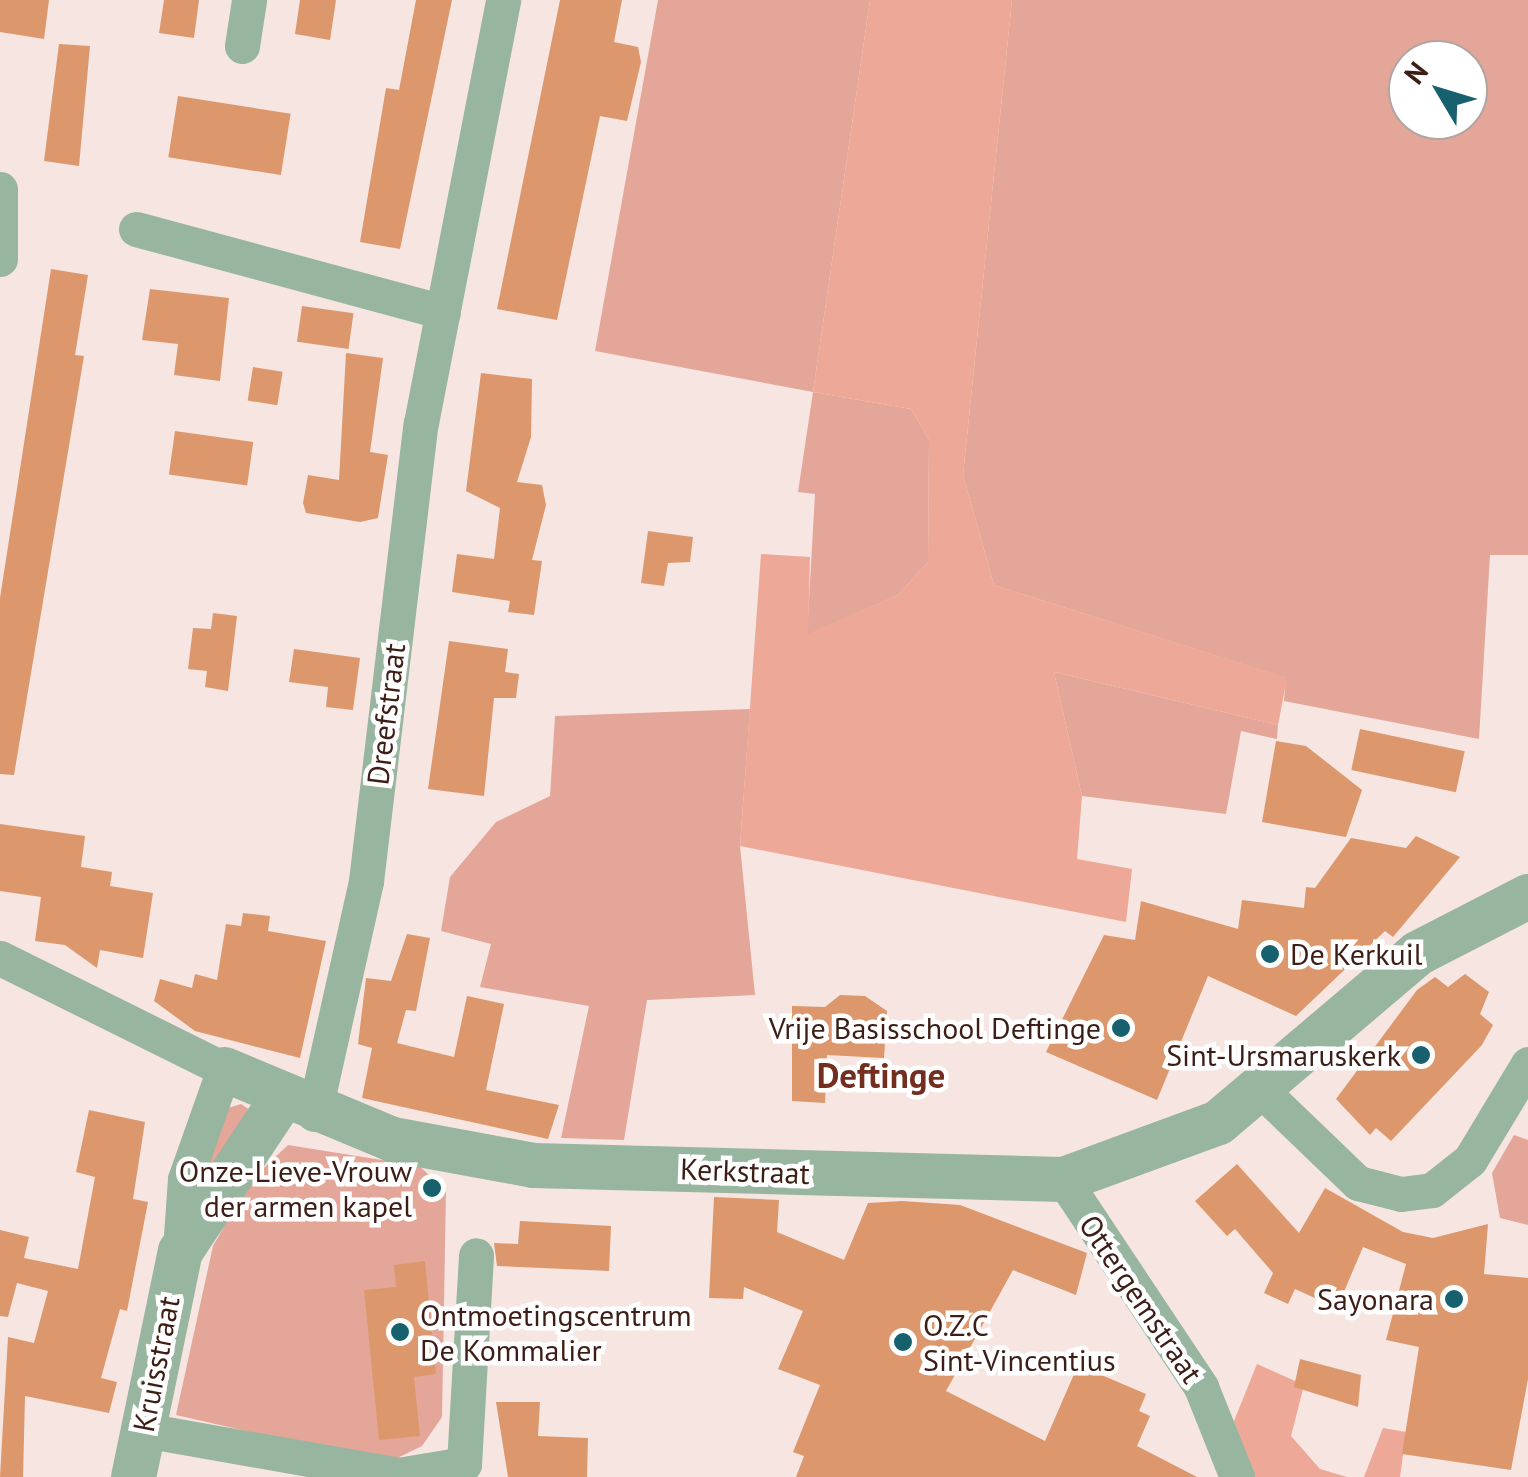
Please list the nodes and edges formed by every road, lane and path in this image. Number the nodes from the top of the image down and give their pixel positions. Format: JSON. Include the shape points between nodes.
{"nodes":[{"id":1,"x":249,"y":0,"type":"edge"},
{"id":2,"x":503,"y":0,"type":"edge"},
{"id":3,"x":242,"y":46,"type":"dead end"},
{"id":4,"x":0,"y":189,"type":"edge"},
{"id":5,"x":136,"y":229,"type":"dead end"},
{"id":6,"x":0,"y":259,"type":"edge"},
{"id":7,"x":443,"y":312,"type":"junction"},
{"id":8,"x":1528,"y":896,"type":"edge"},
{"id":9,"x":0,"y":958,"type":"edge"},
{"id":10,"x":1528,"y":1064,"type":"edge"},
{"id":11,"x":224,"y":1068,"type":"junction"},
{"id":12,"x":1262,"y":1090,"type":"junction"},
{"id":13,"x":298,"y":1106,"type":"junction"},
{"id":14,"x":1063,"y":1179,"type":"junction"},
{"id":15,"x":180,"y":1251,"type":"junction"},
{"id":16,"x":476,"y":1256,"type":"dead end"},
{"id":17,"x":144,"y":1430,"type":"junction"},
{"id":18,"x":133,"y":1477,"type":"edge"},
{"id":19,"x":1237,"y":1477,"type":"edge"}],
"edges":[{"from":1,"to":3,"type":"street"},
{"from":2,"to":7,"type":"street","name":"Dreefstraat"},
{"from":4,"to":6,"type":"street"},
{"from":5,"to":7,"type":"street"},
{"from":7,"to":13,"type":"street","name":"Dreefstraat","via":[[366,881]]},
{"from":8,"to":12,"type":"street","name":"Kerkstraat","via":[[1416,953]]},
{"from":9,"to":11,"type":"street"},
{"from":10,"to":12,"type":"street","via":[[1470,1160],[1432,1190],[1401,1194],[1358,1183]]},
{"from":11,"to":13,"type":"street","name":"Kerkstraat"},
{"from":11,"to":15,"type":"street","name":"Kruisstraat","via":[[186,1178]]},
{"from":12,"to":14,"type":"street","name":"Kerkstraat","via":[[1154,1152]]},
{"from":13,"to":14,"type":"street","name":"Kerkstraat","via":[[392,1140],[533,1164]]},
{"from":13,"to":15,"type":"street","name":"Kruisstraat"},
{"from":14,"to":19,"type":"street","name":"Ottergemstraat","via":[[1201,1387]]},
{"from":15,"to":17,"type":"street","name":"Kruisstraat"},
{"from":16,"to":17,"type":"street","via":[[464,1464],[398,1475]]},
{"from":17,"to":18,"type":"street","name":"Kruisstraat"}]}
